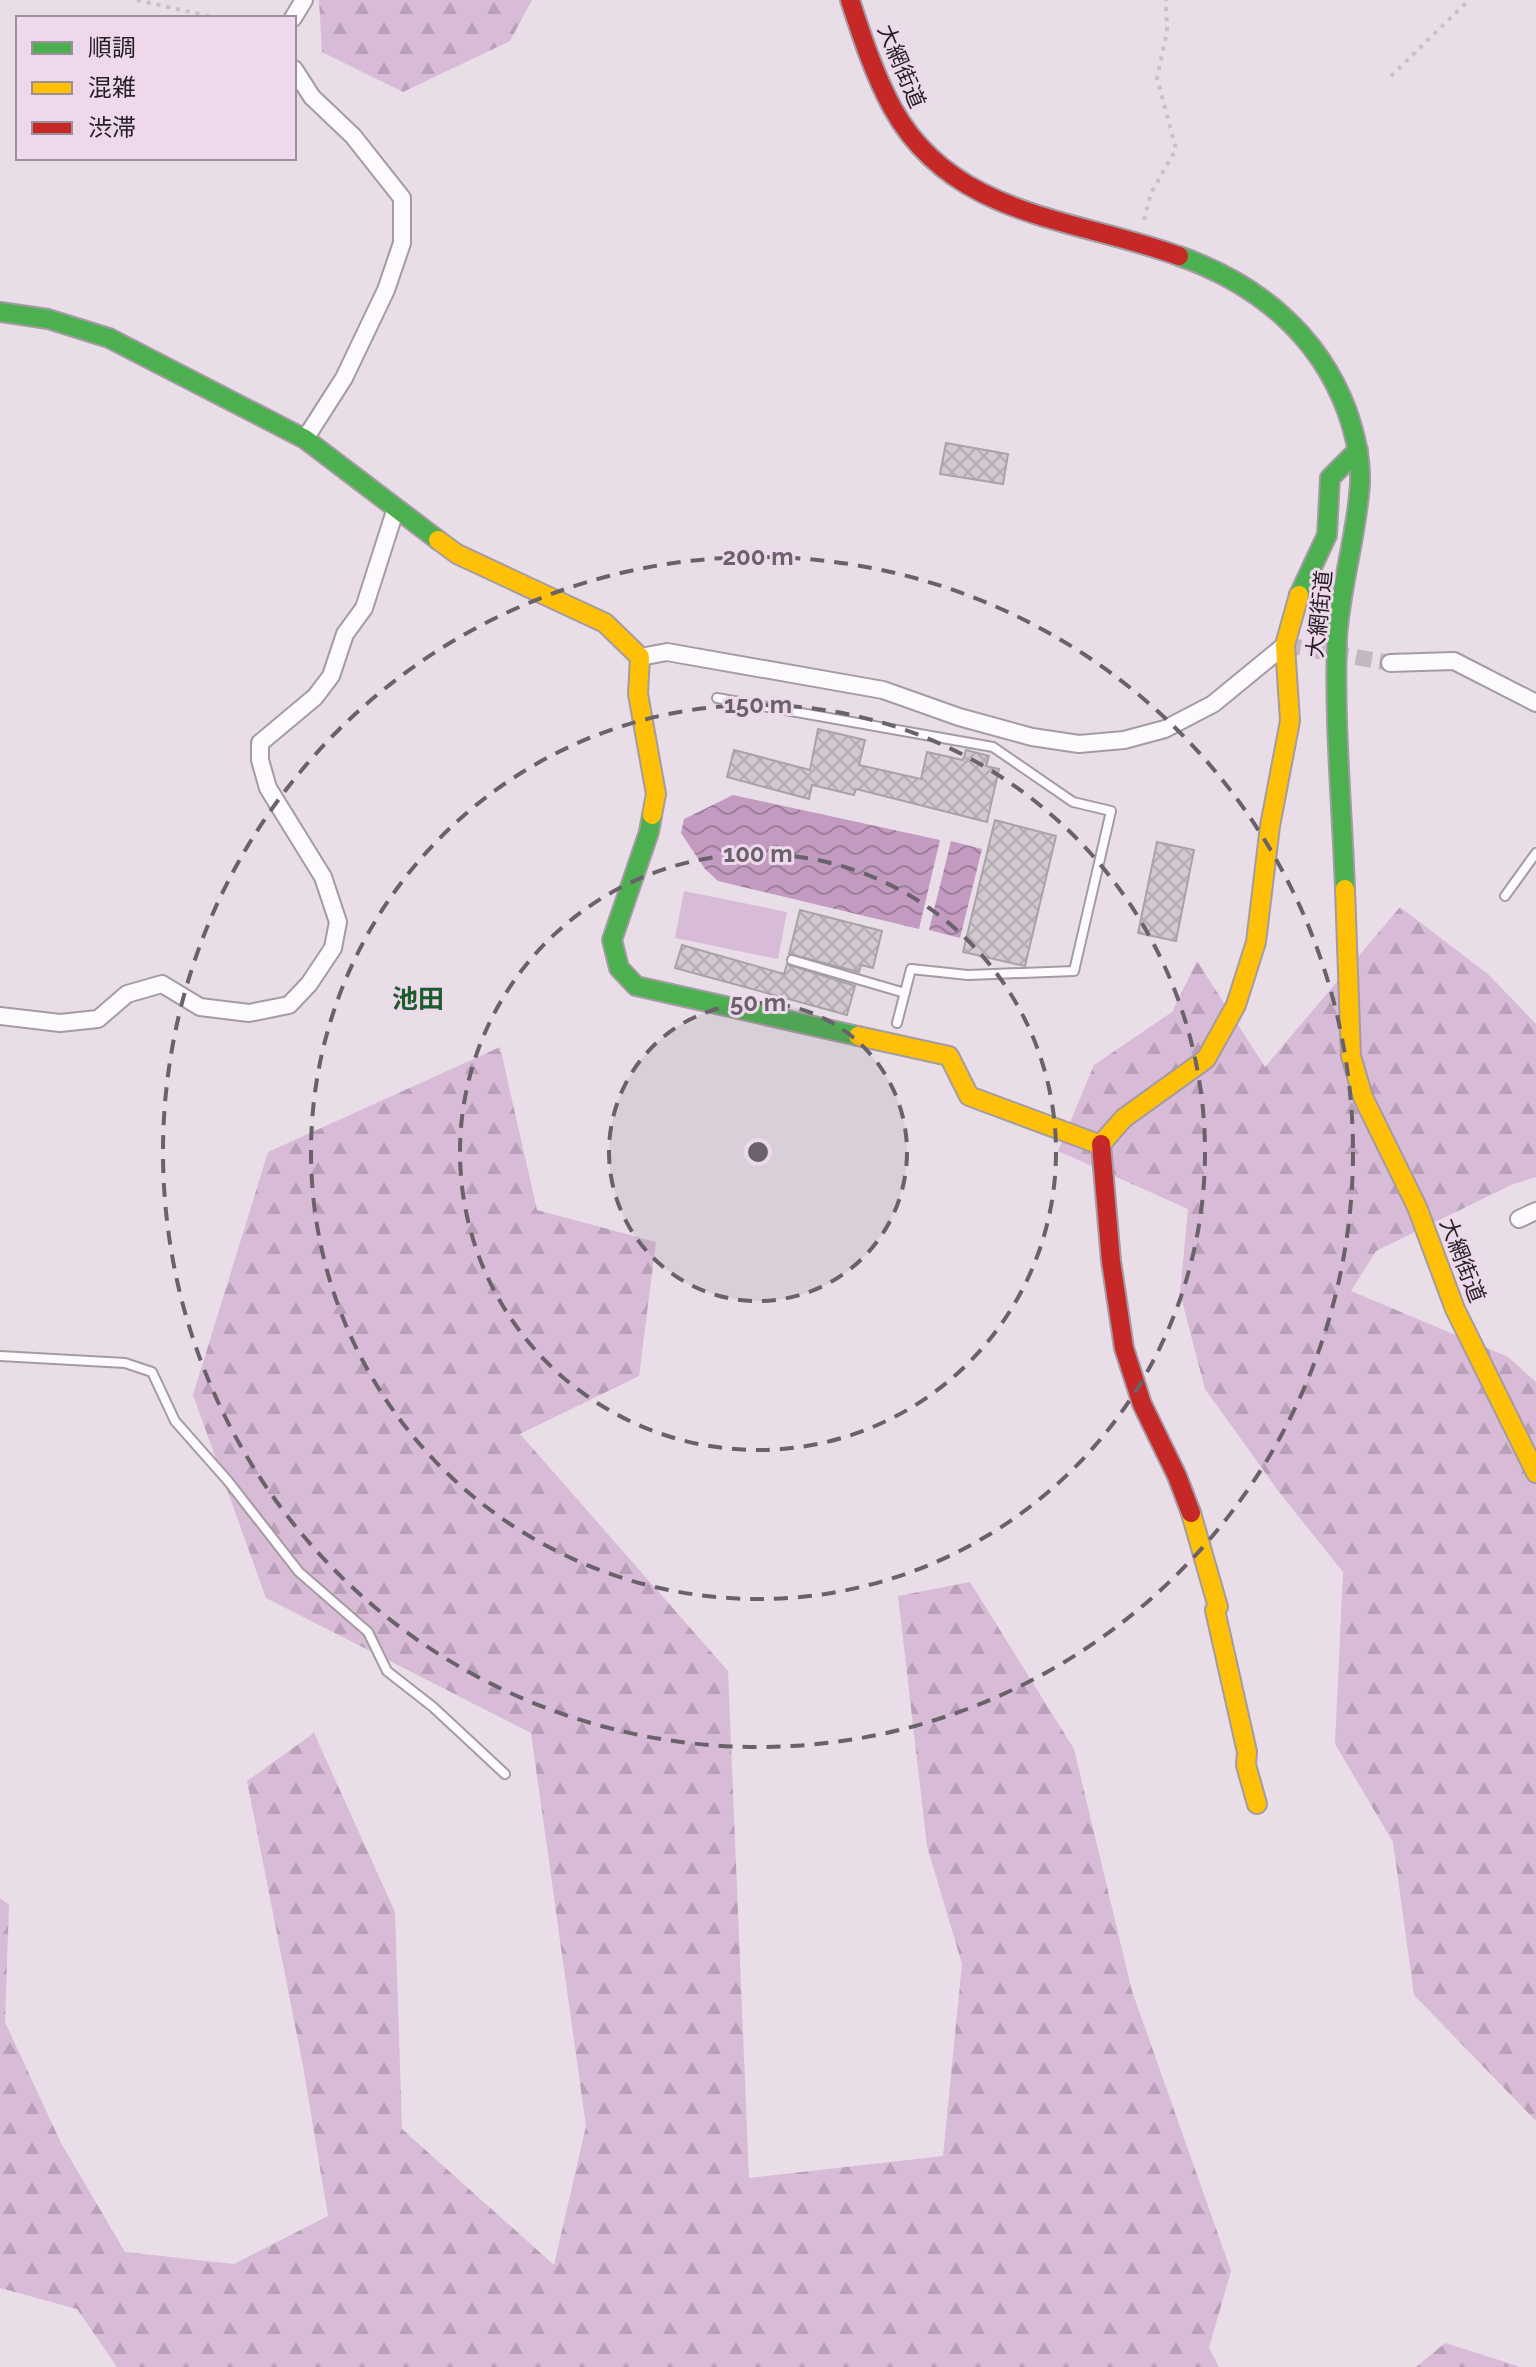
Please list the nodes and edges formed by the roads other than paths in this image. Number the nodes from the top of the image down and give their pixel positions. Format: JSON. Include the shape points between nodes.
{"nodes":[{"id":1,"x":850,"y":0,"type":"edge"},
{"id":2,"x":296,"y":72,"type":"edge"},
{"id":3,"x":0,"y":312,"type":"edge"},
{"id":4,"x":305,"y":439,"type":"junction"},
{"id":5,"x":1358,"y":450,"type":"junction"},
{"id":6,"x":396,"y":508,"type":"junction"},
{"id":7,"x":1285,"y":645,"type":"junction"},
{"id":8,"x":640,"y":657,"type":"junction"},
{"id":9,"x":1390,"y":663,"type":"tunnel mouth"},
{"id":10,"x":717,"y":698,"type":"dead end"},
{"id":11,"x":1536,"y":703,"type":"edge"},
{"id":12,"x":959,"y":717,"type":"junction"},
{"id":13,"x":952,"y":740,"type":"junction"},
{"id":14,"x":1536,"y":853,"type":"edge"},
{"id":15,"x":1505,"y":896,"type":"dead end"},
{"id":16,"x":792,"y":960,"type":"dead end"},
{"id":17,"x":905,"y":993,"type":"junction"},
{"id":18,"x":0,"y":1016,"type":"edge"},
{"id":19,"x":897,"y":1023,"type":"dead end"},
{"id":20,"x":1101,"y":1145,"type":"junction"},
{"id":21,"x":1536,"y":1211,"type":"edge"},
{"id":22,"x":1519,"y":1219,"type":"dead end"},
{"id":23,"x":0,"y":1356,"type":"edge"},
{"id":24,"x":1536,"y":1473,"type":"edge"},
{"id":25,"x":505,"y":1774,"type":"dead end"},
{"id":26,"x":1257,"y":1804,"type":"dead end"}],
"edges":[{"from":1,"to":5,"type":"street","name":"大網街道","via":[[877,80],[900,124],[941,168],[995,203],[1204,264],[1270,301],[1301,330],[1329,368]]},
{"from":2,"to":4,"type":"street","via":[[402,198],[402,243],[386,290],[344,378]]},
{"from":3,"to":4,"type":"street","via":[[48,319],[109,338]]},
{"from":4,"to":6,"type":"street"},
{"from":5,"to":7,"type":"street","via":[[1330,478],[1327,535],[1295,604]]},
{"from":5,"to":24,"type":"street","name":"大網街道","via":[[1361,491],[1338,624],[1337,685],[1351,1056],[1363,1097],[1417,1207],[1455,1309]]},
{"from":6,"to":8,"type":"street","via":[[457,554],[605,623]]},
{"from":6,"to":18,"type":"street","via":[[364,608],[345,634],[331,676],[315,697],[260,743],[268,788],[323,877],[338,922],[333,948],[309,984],[289,1005],[249,1013],[200,1007],[162,984],[127,994],[98,1019],[60,1023]]},
{"from":7,"to":12,"type":"street","via":[[1213,704],[1165,729],[1124,740],[1048,740]]},
{"from":7,"to":20,"type":"street","via":[[1290,721],[1256,942],[1236,1005],[1206,1059],[1124,1118]]},
{"from":8,"to":12,"type":"street","via":[[667,652],[883,690]]},
{"from":8,"to":20,"type":"street","via":[[638,694],[656,794],[649,832],[612,940],[619,968],[636,986],[949,1056],[969,1096]]},
{"from":9,"to":11,"type":"street","via":[[1454,661]]},
{"from":10,"to":13,"type":"lane"},
{"from":12,"to":13,"type":"lane"},
{"from":13,"to":17,"type":"lane","via":[[993,747],[1073,802],[1111,811],[1074,971],[968,975],[911,969]]},
{"from":14,"to":15,"type":"lane"},
{"from":16,"to":17,"type":"lane"},
{"from":17,"to":19,"type":"lane"},
{"from":20,"to":26,"type":"street","via":[[1119,1317],[1131,1374],[1184,1491],[1197,1535],[1218,1607]]},
{"from":21,"to":22,"type":"street"},
{"from":23,"to":25,"type":"lane","via":[[125,1363],[152,1372],[175,1421],[299,1572],[368,1632],[387,1671]]}]}
